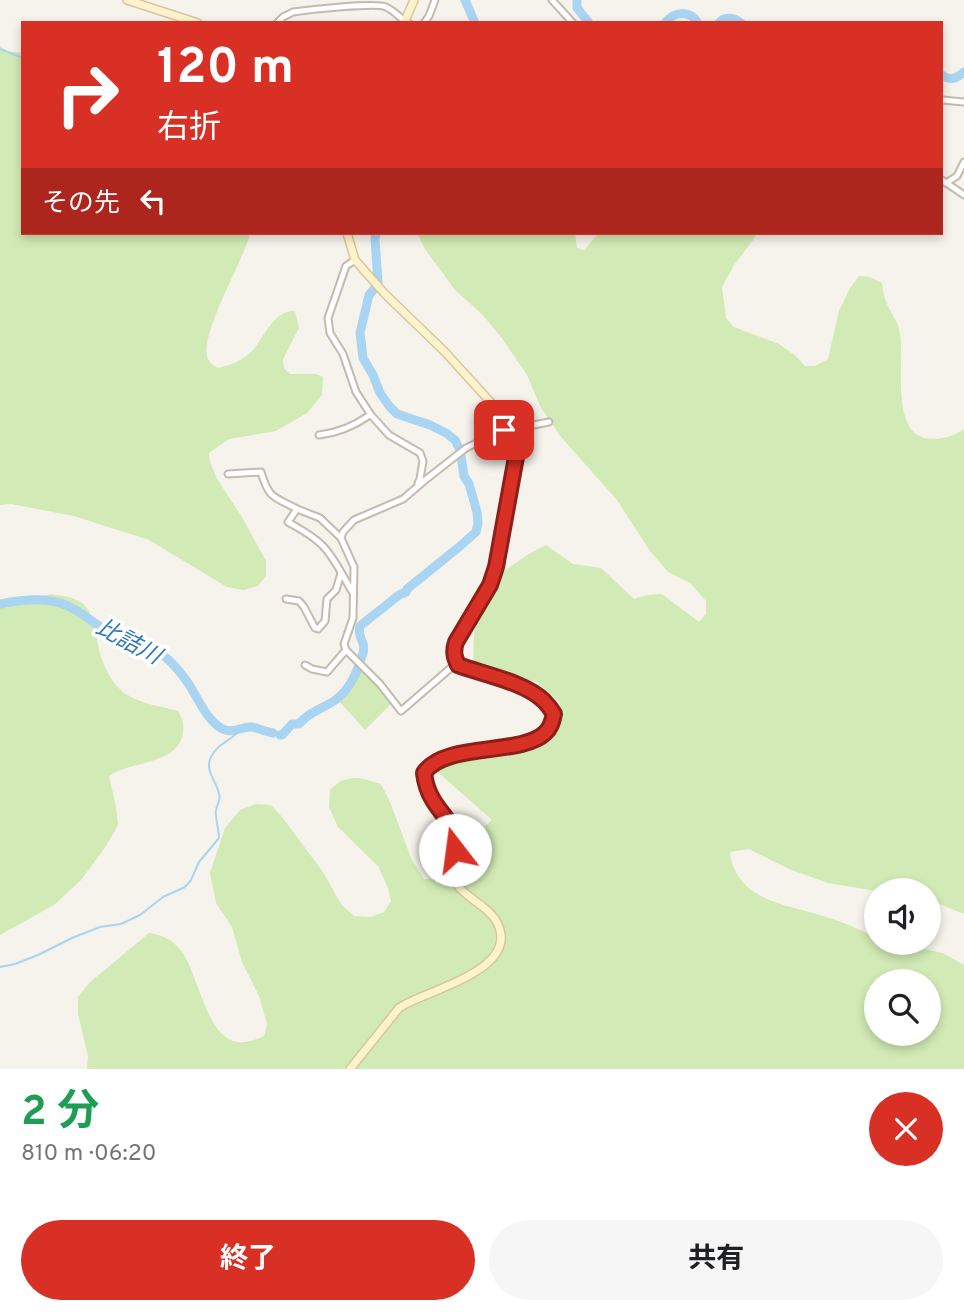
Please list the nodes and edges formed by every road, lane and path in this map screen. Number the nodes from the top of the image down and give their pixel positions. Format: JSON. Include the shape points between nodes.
{"nodes":[{"id":1,"x":127,"y":0,"type":"edge"},
{"id":2,"x":414,"y":0,"type":"edge"},
{"id":3,"x":435,"y":0,"type":"edge"},
{"id":4,"x":552,"y":0,"type":"edge"},
{"id":5,"x":192,"y":21,"type":"edge"},
{"id":6,"x":279,"y":21,"type":"edge"},
{"id":7,"x":405,"y":21,"type":"edge"},
{"id":8,"x":406,"y":21,"type":"edge"},
{"id":9,"x":425,"y":21,"type":"edge"},
{"id":10,"x":571,"y":21,"type":"edge"},
{"id":11,"x":943,"y":100,"type":"edge"},
{"id":12,"x":964,"y":102,"type":"edge"},
{"id":13,"x":964,"y":162,"type":"edge"},
{"id":14,"x":944,"y":181,"type":"edge"},
{"id":15,"x":964,"y":195,"type":"edge"},
{"id":16,"x":348,"y":235,"type":"edge"},
{"id":17,"x":355,"y":260,"type":"junction"},
{"id":18,"x":370,"y":415,"type":"junction"},
{"id":19,"x":549,"y":422,"type":"dead end"},
{"id":20,"x":511,"y":429,"type":"junction"},
{"id":21,"x":319,"y":435,"type":"dead end"},
{"id":22,"x":228,"y":474,"type":"dead end"},
{"id":23,"x":415,"y":489,"type":"junction"},
{"id":24,"x":297,"y":509,"type":"junction"},
{"id":25,"x":341,"y":538,"type":"junction"},
{"id":26,"x":341,"y":573,"type":"junction"},
{"id":27,"x":353,"y":593,"type":"junction"},
{"id":28,"x":286,"y":599,"type":"dead end"},
{"id":29,"x":346,"y":650,"type":"junction"},
{"id":30,"x":305,"y":665,"type":"dead end"},
{"id":31,"x":458,"y":665,"type":"junction"},
{"id":32,"x":350,"y":1069,"type":"edge"}],
"edges":[{"from":1,"to":5,"type":"street"},
{"from":2,"to":8,"type":"street"},
{"from":3,"to":9,"type":"street"},
{"from":4,"to":10,"type":"street"},
{"from":6,"to":7,"type":"street","via":[[293,12],[368,5],[386,7]]},
{"from":11,"to":12,"type":"street"},
{"from":13,"to":14,"type":"street","via":[[957,176]]},
{"from":14,"to":15,"type":"street"},
{"from":16,"to":17,"type":"street"},
{"from":17,"to":18,"type":"street","via":[[346,266],[328,325]]},
{"from":17,"to":20,"type":"street","via":[[453,361]]},
{"from":18,"to":21,"type":"street","via":[[336,433]]},
{"from":18,"to":23,"type":"street","via":[[389,435],[419,453],[423,461]]},
{"from":19,"to":20,"type":"street"},
{"from":20,"to":23,"type":"street","via":[[466,447]]},
{"from":20,"to":31,"type":"street","via":[[516,457],[496,567],[453,649]]},
{"from":22,"to":24,"type":"street","via":[[261,472],[271,495]]},
{"from":23,"to":25,"type":"street","via":[[354,520]]},
{"from":24,"to":25,"type":"street","via":[[320,518]]},
{"from":24,"to":26,"type":"street","via":[[288,522],[320,543]]},
{"from":25,"to":27,"type":"street","via":[[354,567]]},
{"from":26,"to":27,"type":"street"},
{"from":26,"to":28,"type":"street","via":[[318,629],[299,601]]},
{"from":27,"to":29,"type":"street"},
{"from":29,"to":30,"type":"street","via":[[327,672]]},
{"from":29,"to":31,"type":"street","via":[[401,711]]},
{"from":31,"to":32,"type":"street","via":[[531,691],[554,714],[551,727],[534,740],[441,759],[424,773],[433,800],[452,824],[457,842],[454,880],[494,917],[499,946],[494,957],[469,977],[399,1008]]}]}
